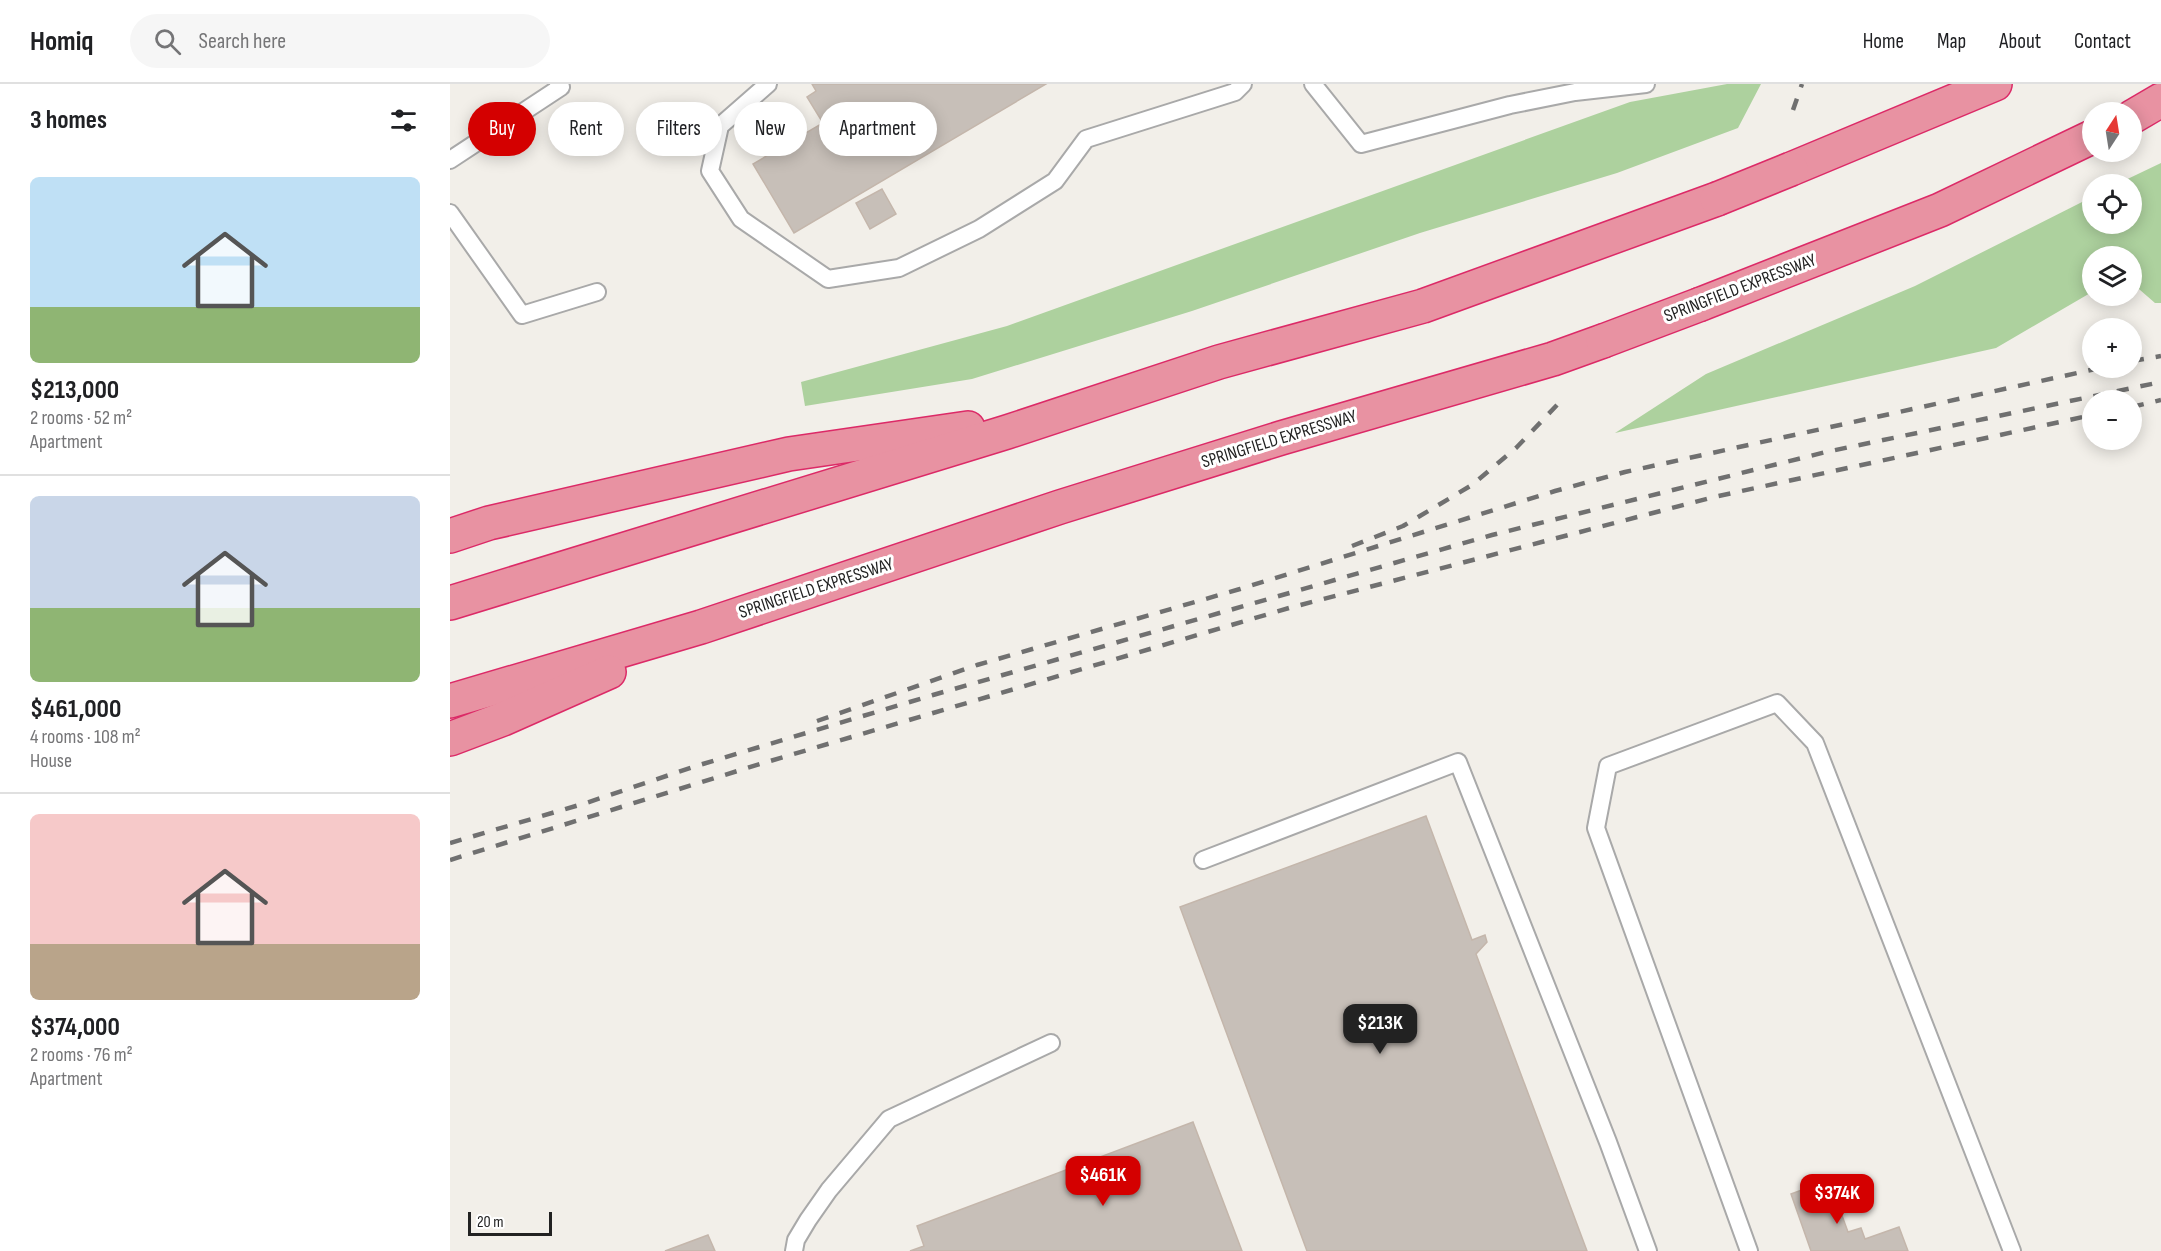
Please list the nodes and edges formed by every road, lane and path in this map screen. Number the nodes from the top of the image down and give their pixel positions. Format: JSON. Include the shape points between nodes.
{"nodes":[{"id":1,"x":558,"y":84,"type":"edge"},
{"id":2,"x":768,"y":84,"type":"edge"},
{"id":3,"x":1243,"y":84,"type":"edge"},
{"id":4,"x":1312,"y":84,"type":"edge"},
{"id":5,"x":1646,"y":84,"type":"edge"},
{"id":6,"x":1995,"y":84,"type":"edge"},
{"id":7,"x":2161,"y":100,"type":"edge"},
{"id":8,"x":2142,"y":111,"type":"edge"},
{"id":9,"x":2082,"y":142,"type":"edge"},
{"id":10,"x":450,"y":160,"type":"edge"},
{"id":11,"x":450,"y":213,"type":"edge"},
{"id":12,"x":597,"y":292,"type":"dead end"},
{"id":13,"x":1067,"y":412,"type":"junction"},
{"id":14,"x":450,"y":536,"type":"edge"},
{"id":15,"x":450,"y":603,"type":"edge"},
{"id":16,"x":740,"y":614,"type":"junction"},
{"id":17,"x":450,"y":701,"type":"edge"},
{"id":18,"x":450,"y":739,"type":"edge"},
{"id":19,"x":1203,"y":860,"type":"dead end"},
{"id":20,"x":1051,"y":1043,"type":"dead end"},
{"id":21,"x":794,"y":1251,"type":"edge"},
{"id":22,"x":1648,"y":1251,"type":"edge"},
{"id":23,"x":1749,"y":1251,"type":"edge"},
{"id":24,"x":2012,"y":1251,"type":"edge"}],
"edges":[{"from":1,"to":10,"type":"lane","via":[[561,87]]},
{"from":2,"to":3,"type":"lane","via":[[720,126],[710,171],[741,219],[828,279],[899,268],[979,229],[1055,182],[1086,139],[1235,92]]},
{"from":4,"to":5,"type":"lane","via":[[1360,144],[1510,105]]},
{"from":6,"to":13,"type":"highway","bridge":true,"via":[[1718,199],[1423,306],[1219,362]]},
{"from":7,"to":8,"type":"highway"},
{"from":9,"to":16,"type":"highway","name":"SPRINGFIELD EXPRESSWAY","bridge":true,"via":[[1940,210],[1553,359],[1281,438]]},
{"from":11,"to":12,"type":"lane","via":[[522,315]]},
{"from":13,"to":14,"type":"highway","via":[[789,454],[489,523]]},
{"from":13,"to":15,"type":"highway"},
{"from":16,"to":17,"type":"highway","name":"SPRINGFIELD EXPRESSWAY"},
{"from":16,"to":18,"type":"highway"},
{"from":19,"to":22,"type":"lane","via":[[1458,762]]},
{"from":20,"to":21,"type":"lane","via":[[889,1119],[813,1212],[796,1240]]},
{"from":23,"to":24,"type":"lane","via":[[1596,828],[1608,766],[1777,703],[1815,743]]}]}
